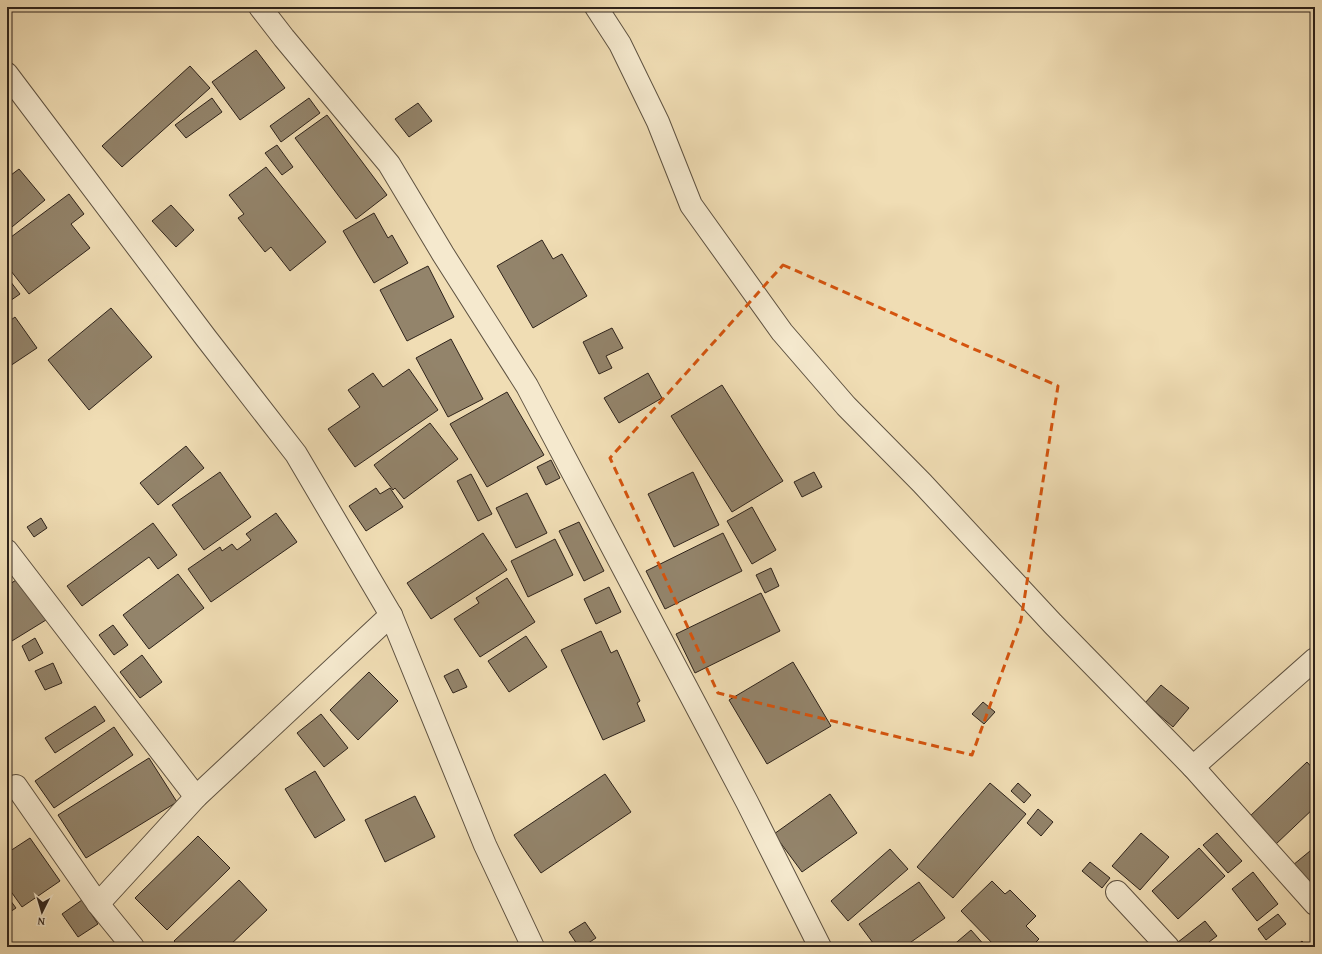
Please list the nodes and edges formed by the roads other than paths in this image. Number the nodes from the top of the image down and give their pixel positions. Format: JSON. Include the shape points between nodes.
{"nodes":[{"id":1,"x":260,"y":7,"type":"edge"},
{"id":2,"x":596,"y":7,"type":"edge"},
{"id":3,"x":7,"y":74,"type":"edge"},
{"id":4,"x":7,"y":551,"type":"edge"},
{"id":5,"x":391,"y":615,"type":"junction"},
{"id":6,"x":1315,"y":659,"type":"edge"},
{"id":7,"x":1193,"y":767,"type":"junction"},
{"id":8,"x":16,"y":786,"type":"dead end"},
{"id":9,"x":196,"y":797,"type":"junction"},
{"id":10,"x":1117,"y":892,"type":"dead end"},
{"id":11,"x":98,"y":904,"type":"junction"},
{"id":12,"x":1315,"y":904,"type":"edge"},
{"id":13,"x":133,"y":947,"type":"edge"},
{"id":14,"x":533,"y":947,"type":"edge"},
{"id":15,"x":820,"y":947,"type":"edge"},
{"id":16,"x":1168,"y":947,"type":"edge"}],
"edges":[{"from":1,"to":15,"type":"street","via":[[389,164],[527,386],[747,802]]},
{"from":2,"to":7,"type":"street","via":[[620,44],[658,122],[691,205],[782,332],[846,406]]},
{"from":3,"to":5,"type":"street","via":[[296,454]]},
{"from":4,"to":9,"type":"street"},
{"from":5,"to":9,"type":"street"},
{"from":5,"to":14,"type":"street","via":[[485,845]]},
{"from":6,"to":7,"type":"street"},
{"from":7,"to":12,"type":"street"},
{"from":8,"to":11,"type":"street"},
{"from":9,"to":11,"type":"street"},
{"from":10,"to":16,"type":"street"},
{"from":11,"to":13,"type":"street"}]}
